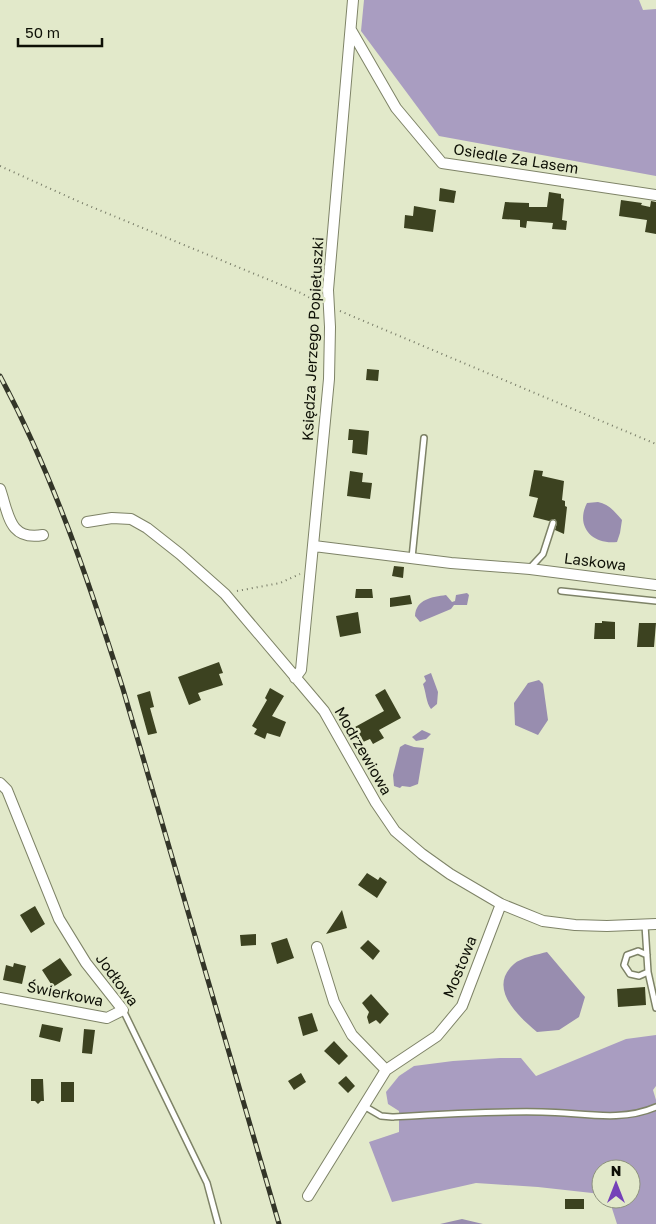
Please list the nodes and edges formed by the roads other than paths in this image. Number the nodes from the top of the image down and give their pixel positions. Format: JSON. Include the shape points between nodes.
{"nodes":[{"id":1,"x":353,"y":0,"type":"edge"},
{"id":2,"x":350,"y":30,"type":"junction"},
{"id":3,"x":656,"y":194,"type":"edge"},
{"id":4,"x":424,"y":438,"type":"dead end"},
{"id":5,"x":0,"y":491,"type":"edge"},
{"id":6,"x":87,"y":522,"type":"dead end"},
{"id":7,"x":553,"y":523,"type":"dead end"},
{"id":8,"x":43,"y":535,"type":"dead end"},
{"id":9,"x":314,"y":546,"type":"junction"},
{"id":10,"x":412,"y":558,"type":"junction"},
{"id":11,"x":530,"y":569,"type":"junction"},
{"id":12,"x":656,"y":585,"type":"edge"},
{"id":13,"x":561,"y":591,"type":"dead end"},
{"id":14,"x":656,"y":601,"type":"edge"},
{"id":15,"x":295,"y":678,"type":"junction"},
{"id":16,"x":0,"y":783,"type":"edge"},
{"id":17,"x":501,"y":904,"type":"junction"},
{"id":18,"x":645,"y":924,"type":"junction"},
{"id":19,"x":656,"y":924,"type":"edge"},
{"id":20,"x":317,"y":947,"type":"dead end"},
{"id":21,"x":647,"y":955,"type":"junction"},
{"id":22,"x":648,"y":972,"type":"junction"},
{"id":23,"x":0,"y":998,"type":"edge"},
{"id":24,"x":656,"y":1008,"type":"edge"},
{"id":25,"x":123,"y":1010,"type":"junction"},
{"id":26,"x":386,"y":1070,"type":"junction"},
{"id":27,"x":364,"y":1106,"type":"junction"},
{"id":28,"x":656,"y":1108,"type":"edge"},
{"id":29,"x":308,"y":1196,"type":"dead end"},
{"id":30,"x":218,"y":1224,"type":"edge"}],
"edges":[{"from":1,"to":2,"type":"street","name":"Księdza Jerzego Popiełuszki"},
{"from":2,"to":3,"type":"street","name":"Osiedle Za Lasem","via":[[396,108],[442,163]]},
{"from":2,"to":9,"type":"street","name":"Księdza Jerzego Popiełuszki","via":[[328,290],[329,378]]},
{"from":4,"to":10,"type":"lane"},
{"from":5,"to":8,"type":"street","via":[[13,527],[32,537]]},
{"from":6,"to":15,"type":"street","name":"Modrzewiowa","via":[[131,519],[147,528],[225,594]]},
{"from":7,"to":11,"type":"lane","name":"Laskowa","via":[[543,554]]},
{"from":9,"to":10,"type":"street","name":"Laskowa"},
{"from":9,"to":15,"type":"street","name":"Księdza Jerzego Popiełuszki","via":[[301,670]]},
{"from":10,"to":11,"type":"street","name":"Laskowa"},
{"from":11,"to":12,"type":"street","name":"Laskowa"},
{"from":13,"to":14,"type":"lane"},
{"from":15,"to":17,"type":"street","name":"Modrzewiowa","via":[[324,711],[395,831],[450,874]]},
{"from":16,"to":25,"type":"street","name":"Jodłowa","via":[[7,790],[59,919],[86,963]]},
{"from":17,"to":18,"type":"street","name":"Modrzewiowa","via":[[543,921],[607,926]]},
{"from":17,"to":26,"type":"street","name":"Mostowa","via":[[462,1006],[437,1036]]},
{"from":18,"to":19,"type":"street","name":"Modrzewiowa"},
{"from":18,"to":21,"type":"lane"},
{"from":20,"to":26,"type":"street","via":[[334,1002],[352,1035]]},
{"from":21,"to":22,"type":"lane"},
{"from":21,"to":22,"type":"lane","via":[[638,951],[627,955],[624,965],[630,974],[639,976]]},
{"from":22,"to":24,"type":"lane"},
{"from":23,"to":25,"type":"street","name":"Świerkowa","via":[[107,1018]]},
{"from":25,"to":30,"type":"lane","name":"Jodłowa","via":[[207,1183]]},
{"from":26,"to":27,"type":"street","name":"Mostowa"},
{"from":27,"to":28,"type":"lane","via":[[381,1116],[392,1117],[484,1112],[626,1114]]},
{"from":27,"to":29,"type":"street","name":"Mostowa"}]}
